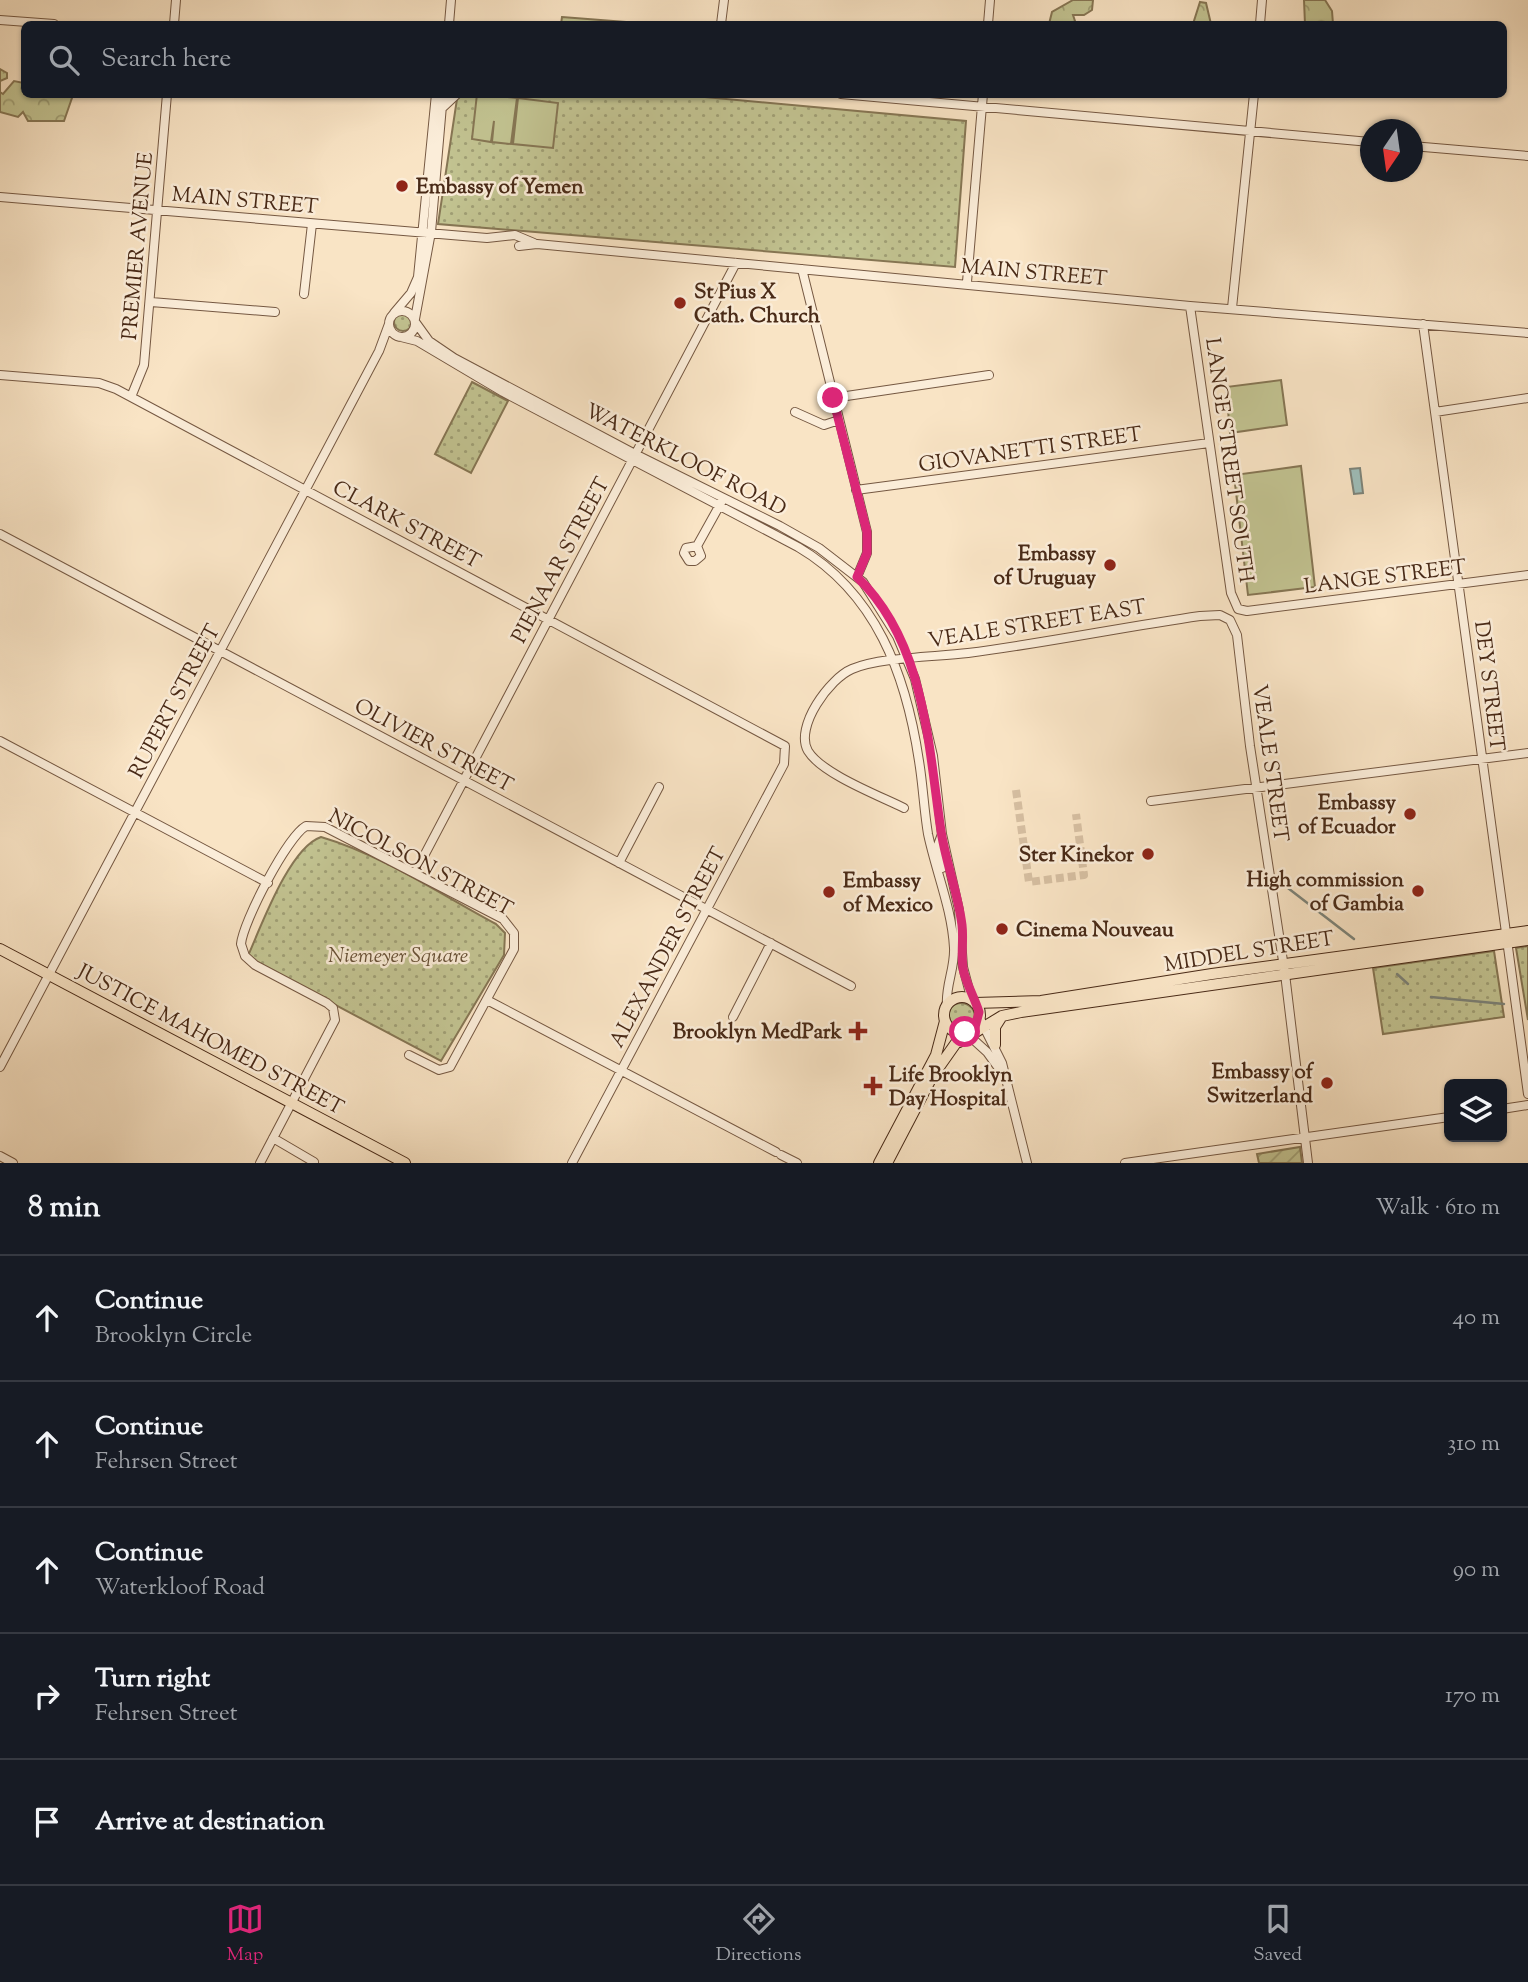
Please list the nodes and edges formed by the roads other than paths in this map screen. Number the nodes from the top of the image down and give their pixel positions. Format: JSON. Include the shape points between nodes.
{"nodes":[{"id":1,"x":176,"y":0,"type":"edge"},
{"id":2,"x":449,"y":0,"type":"edge"},
{"id":3,"x":724,"y":0,"type":"edge"},
{"id":4,"x":990,"y":0,"type":"edge"},
{"id":5,"x":1262,"y":0,"type":"edge"},
{"id":6,"x":0,"y":20,"type":"edge"},
{"id":7,"x":173,"y":21,"type":"edge"},
{"id":8,"x":447,"y":21,"type":"edge"},
{"id":9,"x":722,"y":21,"type":"edge"},
{"id":10,"x":988,"y":21,"type":"edge"},
{"id":11,"x":1260,"y":21,"type":"edge"},
{"id":12,"x":21,"y":22,"type":"edge"},
{"id":13,"x":167,"y":98,"type":"edge"},
{"id":14,"x":437,"y":98,"type":"edge"},
{"id":15,"x":442,"y":98,"type":"edge"},
{"id":16,"x":452,"y":98,"type":"edge"},
{"id":17,"x":881,"y":98,"type":"edge"},
{"id":18,"x":983,"y":98,"type":"edge"},
{"id":19,"x":1254,"y":98,"type":"edge"},
{"id":20,"x":982,"y":108,"type":"junction"},
{"id":21,"x":438,"y":109,"type":"junction"},
{"id":22,"x":1250,"y":132,"type":"junction"},
{"id":23,"x":1360,"y":141,"type":"edge"},
{"id":24,"x":1423,"y":147,"type":"edge"},
{"id":25,"x":1528,"y":156,"type":"edge"},
{"id":26,"x":0,"y":197,"type":"edge"},
{"id":27,"x":157,"y":210,"type":"junction"},
{"id":28,"x":312,"y":224,"type":"junction"},
{"id":29,"x":427,"y":232,"type":"junction"},
{"id":30,"x":736,"y":263,"type":"junction"},
{"id":31,"x":802,"y":270,"type":"junction"},
{"id":32,"x":967,"y":282,"type":"junction"},
{"id":33,"x":304,"y":294,"type":"dead end"},
{"id":34,"x":151,"y":302,"type":"junction"},
{"id":35,"x":1191,"y":306,"type":"junction"},
{"id":36,"x":1232,"y":308,"type":"junction"},
{"id":37,"x":275,"y":312,"type":"dead end"},
{"id":38,"x":394,"y":313,"type":"junction"},
{"id":39,"x":415,"y":321,"type":"junction"},
{"id":40,"x":389,"y":324,"type":"junction"},
{"id":41,"x":1423,"y":324,"type":"junction"},
{"id":42,"x":1528,"y":333,"type":"edge"},
{"id":43,"x":400,"y":337,"type":"junction"},
{"id":44,"x":379,"y":351,"type":"junction"},
{"id":45,"x":0,"y":375,"type":"edge"},
{"id":46,"x":989,"y":375,"type":"dead end"},
{"id":47,"x":131,"y":397,"type":"junction"},
{"id":48,"x":833,"y":398,"type":"junction"},
{"id":49,"x":1528,"y":398,"type":"edge"},
{"id":50,"x":543,"y":409,"type":"junction"},
{"id":51,"x":795,"y":412,"type":"dead end"},
{"id":52,"x":1435,"y":412,"type":"junction"},
{"id":53,"x":839,"y":420,"type":"junction"},
{"id":54,"x":1209,"y":443,"type":"junction"},
{"id":55,"x":634,"y":457,"type":"junction"},
{"id":56,"x":306,"y":490,"type":"junction"},
{"id":57,"x":856,"y":490,"type":"junction"},
{"id":58,"x":721,"y":502,"type":"junction"},
{"id":59,"x":761,"y":516,"type":"junction"},
{"id":60,"x":755,"y":524,"type":"junction"},
{"id":61,"x":0,"y":534,"type":"edge"},
{"id":62,"x":697,"y":546,"type":"dead end"},
{"id":63,"x":1528,"y":575,"type":"edge"},
{"id":64,"x":857,"y":577,"type":"junction"},
{"id":65,"x":1459,"y":585,"type":"junction"},
{"id":66,"x":1247,"y":611,"type":"joint"},
{"id":67,"x":550,"y":619,"type":"junction"},
{"id":68,"x":1230,"y":620,"type":"joint"},
{"id":69,"x":220,"y":652,"type":"junction"},
{"id":70,"x":908,"y":660,"type":"junction"},
{"id":71,"x":895,"y":661,"type":"junction"},
{"id":72,"x":0,"y":741,"type":"edge"},
{"id":73,"x":785,"y":746,"type":"joint"},
{"id":74,"x":1528,"y":753,"type":"edge"},
{"id":75,"x":1482,"y":761,"type":"junction"},
{"id":76,"x":464,"y":780,"type":"junction"},
{"id":77,"x":659,"y":787,"type":"dead end"},
{"id":78,"x":1256,"y":788,"type":"junction"},
{"id":79,"x":1151,"y":801,"type":"dead end"},
{"id":80,"x":904,"y":808,"type":"dead end"},
{"id":81,"x":135,"y":813,"type":"junction"},
{"id":82,"x":942,"y":834,"type":"junction"},
{"id":83,"x":619,"y":863,"type":"junction"},
{"id":84,"x":415,"y":873,"type":"junction"},
{"id":85,"x":268,"y":883,"type":"junction"},
{"id":86,"x":944,"y":892,"type":"junction"},
{"id":87,"x":707,"y":909,"type":"junction"},
{"id":88,"x":1528,"y":931,"type":"edge"},
{"id":89,"x":1506,"y":938,"type":"junction"},
{"id":90,"x":1528,"y":940,"type":"edge"},
{"id":91,"x":771,"y":943,"type":"junction"},
{"id":92,"x":0,"y":949,"type":"edge"},
{"id":93,"x":1285,"y":969,"type":"junction"},
{"id":94,"x":49,"y":975,"type":"junction"},
{"id":95,"x":851,"y":986,"type":"dead end"},
{"id":96,"x":487,"y":1000,"type":"junction"},
{"id":97,"x":973,"y":1002,"type":"junction"},
{"id":98,"x":947,"y":1006,"type":"junction"},
{"id":99,"x":1021,"y":1012,"type":"junction"},
{"id":100,"x":1002,"y":1016,"type":"junction"},
{"id":101,"x":733,"y":1017,"type":"dead end"},
{"id":102,"x":946,"y":1021,"type":"junction"},
{"id":103,"x":981,"y":1022,"type":"junction"},
{"id":104,"x":964,"y":1036,"type":"junction"},
{"id":105,"x":995,"y":1045,"type":"junction"},
{"id":106,"x":409,"y":1055,"type":"dead end"},
{"id":107,"x":0,"y":1067,"type":"edge"},
{"id":108,"x":621,"y":1070,"type":"junction"},
{"id":109,"x":1005,"y":1079,"type":"junction"},
{"id":110,"x":1528,"y":1094,"type":"edge"},
{"id":111,"x":292,"y":1103,"type":"junction"},
{"id":112,"x":1528,"y":1105,"type":"edge"},
{"id":113,"x":1507,"y":1108,"type":"edge"},
{"id":114,"x":1444,"y":1118,"type":"edge"},
{"id":115,"x":273,"y":1138,"type":"junction"},
{"id":116,"x":1304,"y":1139,"type":"junction"},
{"id":117,"x":0,"y":1156,"type":"edge"},
{"id":118,"x":314,"y":1162,"type":"edge"},
{"id":119,"x":13,"y":1163,"type":"edge"},
{"id":120,"x":260,"y":1163,"type":"edge"},
{"id":121,"x":405,"y":1163,"type":"edge"},
{"id":122,"x":572,"y":1163,"type":"edge"},
{"id":123,"x":797,"y":1163,"type":"edge"},
{"id":124,"x":879,"y":1163,"type":"edge"},
{"id":125,"x":887,"y":1163,"type":"edge"},
{"id":126,"x":1024,"y":1163,"type":"edge"},
{"id":127,"x":1125,"y":1163,"type":"edge"},
{"id":128,"x":1308,"y":1163,"type":"edge"}],
"edges":[{"from":1,"to":7,"type":"street"},
{"from":2,"to":8,"type":"street"},
{"from":3,"to":9,"type":"street"},
{"from":4,"to":10,"type":"street"},
{"from":5,"to":11,"type":"street"},
{"from":6,"to":12,"type":"street"},
{"from":13,"to":27,"type":"street","name":"PREMIER AVENUE"},
{"from":14,"to":21,"type":"street"},
{"from":15,"to":21,"type":"street"},
{"from":16,"to":21,"type":"street"},
{"from":17,"to":20,"type":"street"},
{"from":18,"to":20,"type":"street"},
{"from":19,"to":22,"type":"street"},
{"from":20,"to":22,"type":"street"},
{"from":20,"to":32,"type":"street"},
{"from":21,"to":29,"type":"street"},
{"from":22,"to":23,"type":"street"},
{"from":22,"to":36,"type":"street"},
{"from":24,"to":25,"type":"street"},
{"from":26,"to":27,"type":"street","name":"MAIN STREET"},
{"from":27,"to":28,"type":"street","name":"MAIN STREET"},
{"from":27,"to":34,"type":"street","name":"PREMIER AVENUE"},
{"from":28,"to":29,"type":"street","name":"MAIN STREET"},
{"from":28,"to":33,"type":"street"},
{"from":29,"to":30,"type":"street","name":"MAIN STREET"},
{"from":29,"to":38,"type":"street","via":[[414,287]]},
{"from":29,"to":39,"type":"street"},
{"from":30,"to":31,"type":"street","name":"MAIN STREET"},
{"from":30,"to":55,"type":"street","name":"PIENAAR STREET"},
{"from":31,"to":32,"type":"street","name":"MAIN STREET"},
{"from":31,"to":48,"type":"street"},
{"from":32,"to":35,"type":"street","name":"MAIN STREET"},
{"from":34,"to":37,"type":"street"},
{"from":34,"to":47,"type":"street","name":"PREMIER AVENUE","via":[[142,373]]},
{"from":35,"to":36,"type":"street","name":"MAIN STREET"},
{"from":35,"to":54,"type":"street","name":"LANGE STREET SOUTH"},
{"from":36,"to":41,"type":"street","name":"MAIN STREET"},
{"from":38,"to":39,"type":"street","via":[[406,311]]},
{"from":38,"to":40,"type":"street"},
{"from":39,"to":43,"type":"street","via":[[412,333]]},
{"from":39,"to":50,"type":"street","name":"WATERKLOOF ROAD","via":[[437,347]]},
{"from":40,"to":43,"type":"street","via":[[391,332]]},
{"from":40,"to":44,"type":"street","name":"RUPERT STREET"},
{"from":41,"to":42,"type":"street","name":"MAIN STREET"},
{"from":41,"to":52,"type":"street","name":"DEY STREET"},
{"from":43,"to":44,"type":"street","name":"RUPERT STREET"},
{"from":43,"to":50,"type":"street","name":"WATERKLOOF ROAD","via":[[417,341]]},
{"from":44,"to":56,"type":"street","name":"RUPERT STREET"},
{"from":45,"to":47,"type":"street","name":"CLARK STREET","via":[[99,383]]},
{"from":46,"to":48,"type":"street"},
{"from":47,"to":56,"type":"street","name":"CLARK STREET"},
{"from":48,"to":53,"type":"street"},
{"from":49,"to":52,"type":"street"},
{"from":50,"to":55,"type":"street","name":"WATERKLOOF ROAD"},
{"from":51,"to":53,"type":"street","via":[[824,425]]},
{"from":52,"to":65,"type":"street","name":"DEY STREET"},
{"from":53,"to":57,"type":"street"},
{"from":54,"to":57,"type":"street","name":"GIOVANETTI STREET"},
{"from":54,"to":66,"type":"street","name":"LANGE STREET SOUTH","via":[[1232,601]]},
{"from":55,"to":58,"type":"street","name":"WATERKLOOF ROAD"},
{"from":55,"to":67,"type":"street","name":"PIENAAR STREET"},
{"from":56,"to":67,"type":"street","name":"CLARK STREET"},
{"from":56,"to":69,"type":"street","name":"RUPERT STREET"},
{"from":57,"to":64,"type":"street","via":[[868,538]]},
{"from":58,"to":59,"type":"street","name":"WATERKLOOF ROAD"},
{"from":58,"to":60,"type":"street","name":"WATERKLOOF ROAD"},
{"from":58,"to":62,"type":"street"},
{"from":59,"to":60,"type":"street"},
{"from":59,"to":64,"type":"street","name":"WATERKLOOF ROAD","via":[[819,548]]},
{"from":60,"to":71,"type":"street","name":"WATERKLOOF ROAD","via":[[806,552],[845,582],[872,615]]},
{"from":61,"to":69,"type":"street","name":"OLIVIER STREET"},
{"from":63,"to":65,"type":"street","name":"LANGE STREET"},
{"from":64,"to":70,"type":"street","name":"WATERKLOOF ROAD","via":[[884,612]]},
{"from":65,"to":66,"type":"street","name":"LANGE STREET"},
{"from":65,"to":75,"type":"street","name":"DEY STREET"},
{"from":67,"to":73,"type":"street","name":"CLARK STREET"},
{"from":67,"to":76,"type":"street","name":"PIENAAR STREET"},
{"from":68,"to":70,"type":"street","name":"VEALE STREET EAST","via":[[1220,615],[1200,616]]},
{"from":68,"to":78,"type":"street","name":"VEALE STREET","via":[[1237,635]]},
{"from":69,"to":76,"type":"street","name":"OLIVIER STREET"},
{"from":69,"to":81,"type":"street","name":"RUPERT STREET"},
{"from":70,"to":71,"type":"street","name":"VEALE STREET EAST"},
{"from":70,"to":82,"type":"street","name":"WATERKLOOF ROAD","via":[[933,756]]},
{"from":71,"to":80,"type":"street","name":"VEALE STREET EAST","via":[[857,667],[833,680],[808,724],[805,740],[809,753],[825,767]]},
{"from":71,"to":86,"type":"street","name":"WATERKLOOF ROAD"},
{"from":72,"to":81,"type":"street"},
{"from":73,"to":87,"type":"street","name":"ALEXANDER STREET","via":[[786,760]]},
{"from":74,"to":75,"type":"street"},
{"from":75,"to":78,"type":"street"},
{"from":75,"to":89,"type":"street","name":"DEY STREET"},
{"from":76,"to":83,"type":"street","name":"OLIVIER STREET"},
{"from":76,"to":84,"type":"street","name":"PIENAAR STREET"},
{"from":77,"to":83,"type":"street"},
{"from":78,"to":79,"type":"street"},
{"from":78,"to":93,"type":"street","name":"VEALE STREET"},
{"from":81,"to":85,"type":"street"},
{"from":81,"to":94,"type":"street","name":"RUPERT STREET"},
{"from":82,"to":86,"type":"street","via":[[938,845]]},
{"from":82,"to":97,"type":"street"},
{"from":83,"to":87,"type":"street","name":"OLIVIER STREET"},
{"from":84,"to":85,"type":"street","name":"NICOLSON STREET","via":[[315,825],[296,833]]},
{"from":84,"to":96,"type":"street","name":"NICOLSON STREET","via":[[503,919],[512,930],[514,949]]},
{"from":85,"to":111,"type":"street","name":"NICOLSON STREET","via":[[242,936],[245,956],[327,1003],[336,1015]]},
{"from":86,"to":98,"type":"street","via":[[954,952]]},
{"from":87,"to":91,"type":"street","name":"OLIVIER STREET"},
{"from":87,"to":108,"type":"street","name":"ALEXANDER STREET"},
{"from":88,"to":89,"type":"main road","name":"MIDDEL STREET"},
{"from":89,"to":90,"type":"main road","name":"MIDDEL STREET"},
{"from":89,"to":93,"type":"main road","name":"MIDDEL STREET"},
{"from":89,"to":110,"type":"street","name":"DEY STREET"},
{"from":91,"to":95,"type":"street","name":"OLIVIER STREET"},
{"from":91,"to":101,"type":"street"},
{"from":92,"to":94,"type":"main road","name":"JUSTICE MAHOMED STREET"},
{"from":93,"to":97,"type":"main road","name":"MIDDEL STREET","via":[[1041,1001]]},
{"from":93,"to":99,"type":"main road","name":"MIDDEL STREET"},
{"from":93,"to":116,"type":"street","name":"VEALE STREET"},
{"from":94,"to":107,"type":"street","name":"RUPERT STREET"},
{"from":94,"to":111,"type":"main road","name":"JUSTICE MAHOMED STREET"},
{"from":96,"to":106,"type":"street","name":"NICOLSON STREET","via":[[447,1070]]},
{"from":96,"to":108,"type":"street"},
{"from":97,"to":98,"type":"main road","via":[[958,998]]},
{"from":97,"to":103,"type":"main road"},
{"from":98,"to":102,"type":"main road"},
{"from":99,"to":100,"type":"main road","name":"MIDDEL STREET"},
{"from":99,"to":103,"type":"main road","name":"MIDDEL STREET"},
{"from":100,"to":103,"type":"main road","name":"MIDDEL STREET"},
{"from":100,"to":105,"type":"main road","via":[[995,1027]]},
{"from":102,"to":104,"type":"main road"},
{"from":102,"to":124,"type":"main road","via":[[936,1055]]},
{"from":103,"to":104,"type":"main road","name":"MIDDEL STREET"},
{"from":103,"to":105,"type":"street"},
{"from":104,"to":109,"type":"street","via":[[987,1052]]},
{"from":104,"to":125,"type":"main road","name":"MIDDEL STREET","via":[[932,1077]]},
{"from":105,"to":109,"type":"street"},
{"from":108,"to":122,"type":"street","name":"ALEXANDER STREET"},
{"from":108,"to":123,"type":"street"},
{"from":109,"to":126,"type":"street"},
{"from":111,"to":115,"type":"street"},
{"from":111,"to":121,"type":"main road","name":"JUSTICE MAHOMED STREET"},
{"from":112,"to":113,"type":"street"},
{"from":114,"to":116,"type":"street"},
{"from":115,"to":118,"type":"street"},
{"from":115,"to":120,"type":"street"},
{"from":116,"to":127,"type":"street"},
{"from":116,"to":128,"type":"street","name":"VEALE STREET"},
{"from":117,"to":119,"type":"street"}]}
